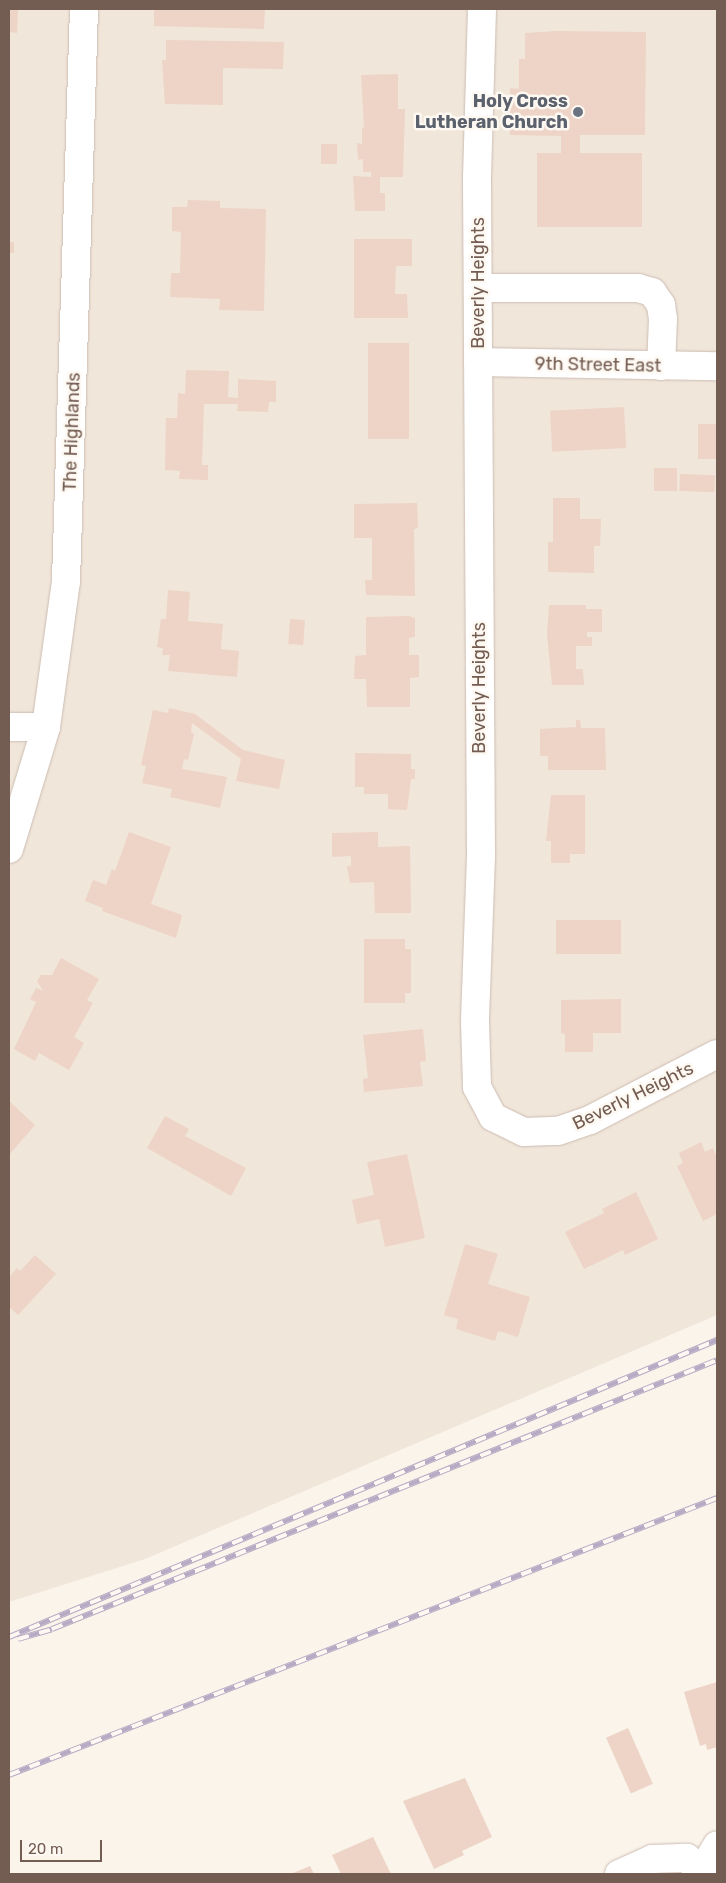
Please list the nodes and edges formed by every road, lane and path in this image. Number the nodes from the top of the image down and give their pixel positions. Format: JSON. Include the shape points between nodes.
{"nodes":[{"id":1,"x":84,"y":9,"type":"edge"},
{"id":2,"x":482,"y":9,"type":"edge"},
{"id":3,"x":478,"y":288,"type":"junction"},
{"id":4,"x":478,"y":362,"type":"junction"},
{"id":5,"x":660,"y":366,"type":"junction"},
{"id":6,"x":717,"y":366,"type":"edge"},
{"id":7,"x":9,"y":727,"type":"edge"},
{"id":8,"x":46,"y":727,"type":"junction"},
{"id":9,"x":9,"y":849,"type":"edge"},
{"id":10,"x":717,"y":1054,"type":"edge"},
{"id":11,"x":717,"y":1844,"type":"edge"},
{"id":12,"x":697,"y":1868,"type":"edge"},
{"id":13,"x":619,"y":1874,"type":"edge"}],
"edges":[{"from":1,"to":8,"type":"street","name":"The Highlands","via":[[66,581]]},
{"from":2,"to":3,"type":"street","name":"Beverly Heights"},
{"from":3,"to":4,"type":"street","name":"Beverly Heights"},
{"from":3,"to":5,"type":"street","via":[[638,288],[652,292],[661,305],[663,319]]},
{"from":4,"to":5,"type":"street","name":"9th Street East"},
{"from":4,"to":10,"type":"street","name":"Beverly Heights","via":[[481,856],[475,1022],[477,1087],[493,1117],[524,1132],[558,1131],[590,1120]]},
{"from":5,"to":6,"type":"street","name":"9th Street East"},
{"from":7,"to":8,"type":"street"},
{"from":8,"to":9,"type":"street","name":"The Highlands"},
{"from":11,"to":12,"type":"street"},
{"from":12,"to":13,"type":"street","via":[[652,1859]]}]}
